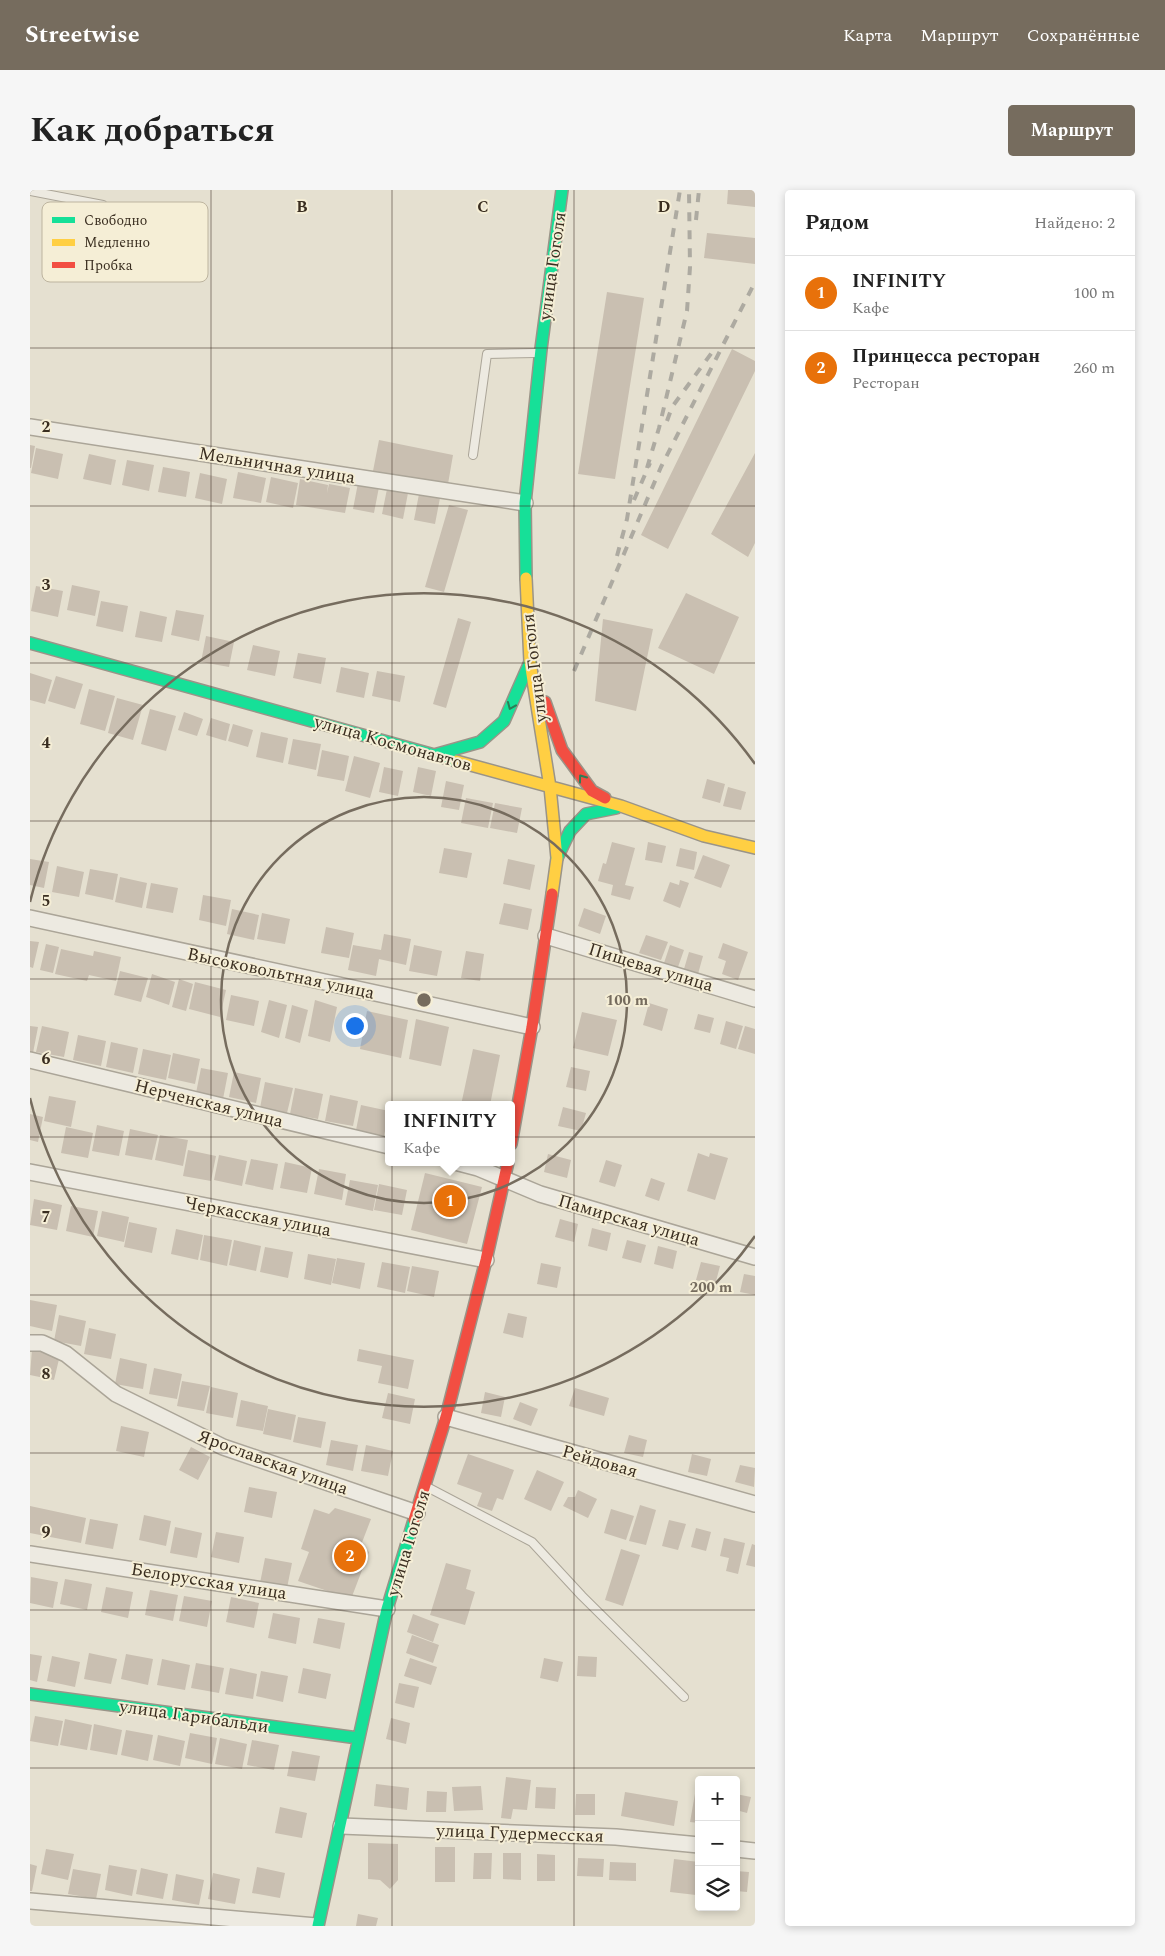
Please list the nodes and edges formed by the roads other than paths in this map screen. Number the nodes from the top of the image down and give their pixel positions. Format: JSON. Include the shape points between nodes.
{"nodes":[{"id":1,"x":562,"y":190,"type":"edge"},
{"id":2,"x":30,"y":191,"type":"edge"},
{"id":3,"x":84,"y":202,"type":"edge"},
{"id":4,"x":541,"y":353,"type":"junction"},
{"id":5,"x":30,"y":427,"type":"edge"},
{"id":6,"x":473,"y":455,"type":"dead end"},
{"id":7,"x":525,"y":503,"type":"junction"},
{"id":8,"x":30,"y":643,"type":"edge"},
{"id":9,"x":530,"y":662,"type":"junction"},
{"id":10,"x":434,"y":755,"type":"junction"},
{"id":11,"x":550,"y":787,"type":"junction"},
{"id":12,"x":621,"y":806,"type":"junction"},
{"id":13,"x":755,"y":848,"type":"edge"},
{"id":14,"x":557,"y":858,"type":"junction"},
{"id":15,"x":30,"y":918,"type":"edge"},
{"id":16,"x":546,"y":936,"type":"junction"},
{"id":17,"x":755,"y":999,"type":"edge"},
{"id":18,"x":532,"y":1027,"type":"junction"},
{"id":19,"x":30,"y":1060,"type":"edge"},
{"id":20,"x":515,"y":1122,"type":"edge"},
{"id":21,"x":385,"y":1145,"type":"edge"},
{"id":22,"x":470,"y":1166,"type":"edge"},
{"id":23,"x":507,"y":1166,"type":"edge"},
{"id":24,"x":30,"y":1172,"type":"edge"},
{"id":25,"x":505,"y":1179,"type":"junction"},
{"id":26,"x":755,"y":1257,"type":"edge"},
{"id":27,"x":486,"y":1260,"type":"junction"},
{"id":28,"x":30,"y":1343,"type":"edge"},
{"id":29,"x":446,"y":1417,"type":"junction"},
{"id":30,"x":425,"y":1486,"type":"junction"},
{"id":31,"x":755,"y":1504,"type":"edge"},
{"id":32,"x":417,"y":1513,"type":"junction"},
{"id":33,"x":30,"y":1554,"type":"edge"},
{"id":34,"x":387,"y":1609,"type":"junction"},
{"id":35,"x":30,"y":1694,"type":"edge"},
{"id":36,"x":684,"y":1697,"type":"dead end"},
{"id":37,"x":358,"y":1738,"type":"junction"},
{"id":38,"x":341,"y":1826,"type":"junction"},
{"id":39,"x":695,"y":1845,"type":"edge"},
{"id":40,"x":740,"y":1849,"type":"edge"},
{"id":41,"x":755,"y":1851,"type":"edge"},
{"id":42,"x":30,"y":1901,"type":"edge"},
{"id":43,"x":317,"y":1926,"type":"edge"}],
"edges":[{"from":1,"to":4,"type":"main road","name":"улица Гоголя"},
{"from":2,"to":3,"type":"lane"},
{"from":4,"to":6,"type":"lane","via":[[487,354]]},
{"from":4,"to":7,"type":"main road","name":"улица Гоголя"},
{"from":5,"to":7,"type":"street","name":"Мельничная улица"},
{"from":7,"to":9,"type":"main road","name":"улица Гоголя"},
{"from":8,"to":10,"type":"main road","name":"улица Космонавтов"},
{"from":9,"to":10,"type":"main road","one_way":true,"via":[[504,721],[480,742]]},
{"from":9,"to":11,"type":"main road","name":"улица Гоголя"},
{"from":12,"to":9,"type":"main road","one_way":true,"via":[[592,791],[562,750]]},
{"from":10,"to":11,"type":"main road","name":"улица Космонавтов"},
{"from":11,"to":12,"type":"main road","name":"улица Космонавтов"},
{"from":11,"to":14,"type":"main road","name":"улица Гоголя"},
{"from":12,"to":13,"type":"main road","name":"улица Космонавтов","via":[[704,836]]},
{"from":12,"to":14,"type":"main road","via":[[586,814],[570,831]]},
{"from":14,"to":16,"type":"main road","name":"улица Гоголя"},
{"from":15,"to":18,"type":"street","name":"Высоковольтная улица"},
{"from":16,"to":17,"type":"street","name":"Пищевая улица"},
{"from":16,"to":18,"type":"main road","name":"улица Гоголя"},
{"from":18,"to":20,"type":"main road","name":"улица Гоголя"},
{"from":19,"to":21,"type":"street","name":"Нерченская улица"},
{"from":22,"to":25,"type":"street"},
{"from":23,"to":25,"type":"main road","name":"улица Гоголя"},
{"from":24,"to":27,"type":"street","name":"Черкасская улица"},
{"from":25,"to":26,"type":"street","name":"Памирская улица","via":[[540,1194]]},
{"from":25,"to":27,"type":"main road","name":"улица Гоголя"},
{"from":27,"to":29,"type":"main road","name":"улица Гоголя"},
{"from":28,"to":32,"type":"street","name":"Ярославская улица","via":[[42,1343],[66,1354],[116,1394],[223,1447]]},
{"from":29,"to":30,"type":"main road","name":"улица Гоголя"},
{"from":29,"to":31,"type":"street","name":"Рейдовая"},
{"from":30,"to":32,"type":"main road","name":"улица Гоголя"},
{"from":30,"to":36,"type":"lane","via":[[532,1542]]},
{"from":32,"to":34,"type":"main road","name":"улица Гоголя"},
{"from":33,"to":34,"type":"street","name":"Белорусская улица"},
{"from":34,"to":37,"type":"main road","name":"улица Гоголя"},
{"from":35,"to":37,"type":"main road","name":"улица Гарибальди"},
{"from":37,"to":38,"type":"main road","name":"улица Гоголя"},
{"from":38,"to":39,"type":"street","name":"улица Гудермесская","via":[[616,1837]]},
{"from":38,"to":43,"type":"main road","name":"улица Гоголя"},
{"from":40,"to":41,"type":"street"},
{"from":42,"to":43,"type":"street"}]}
